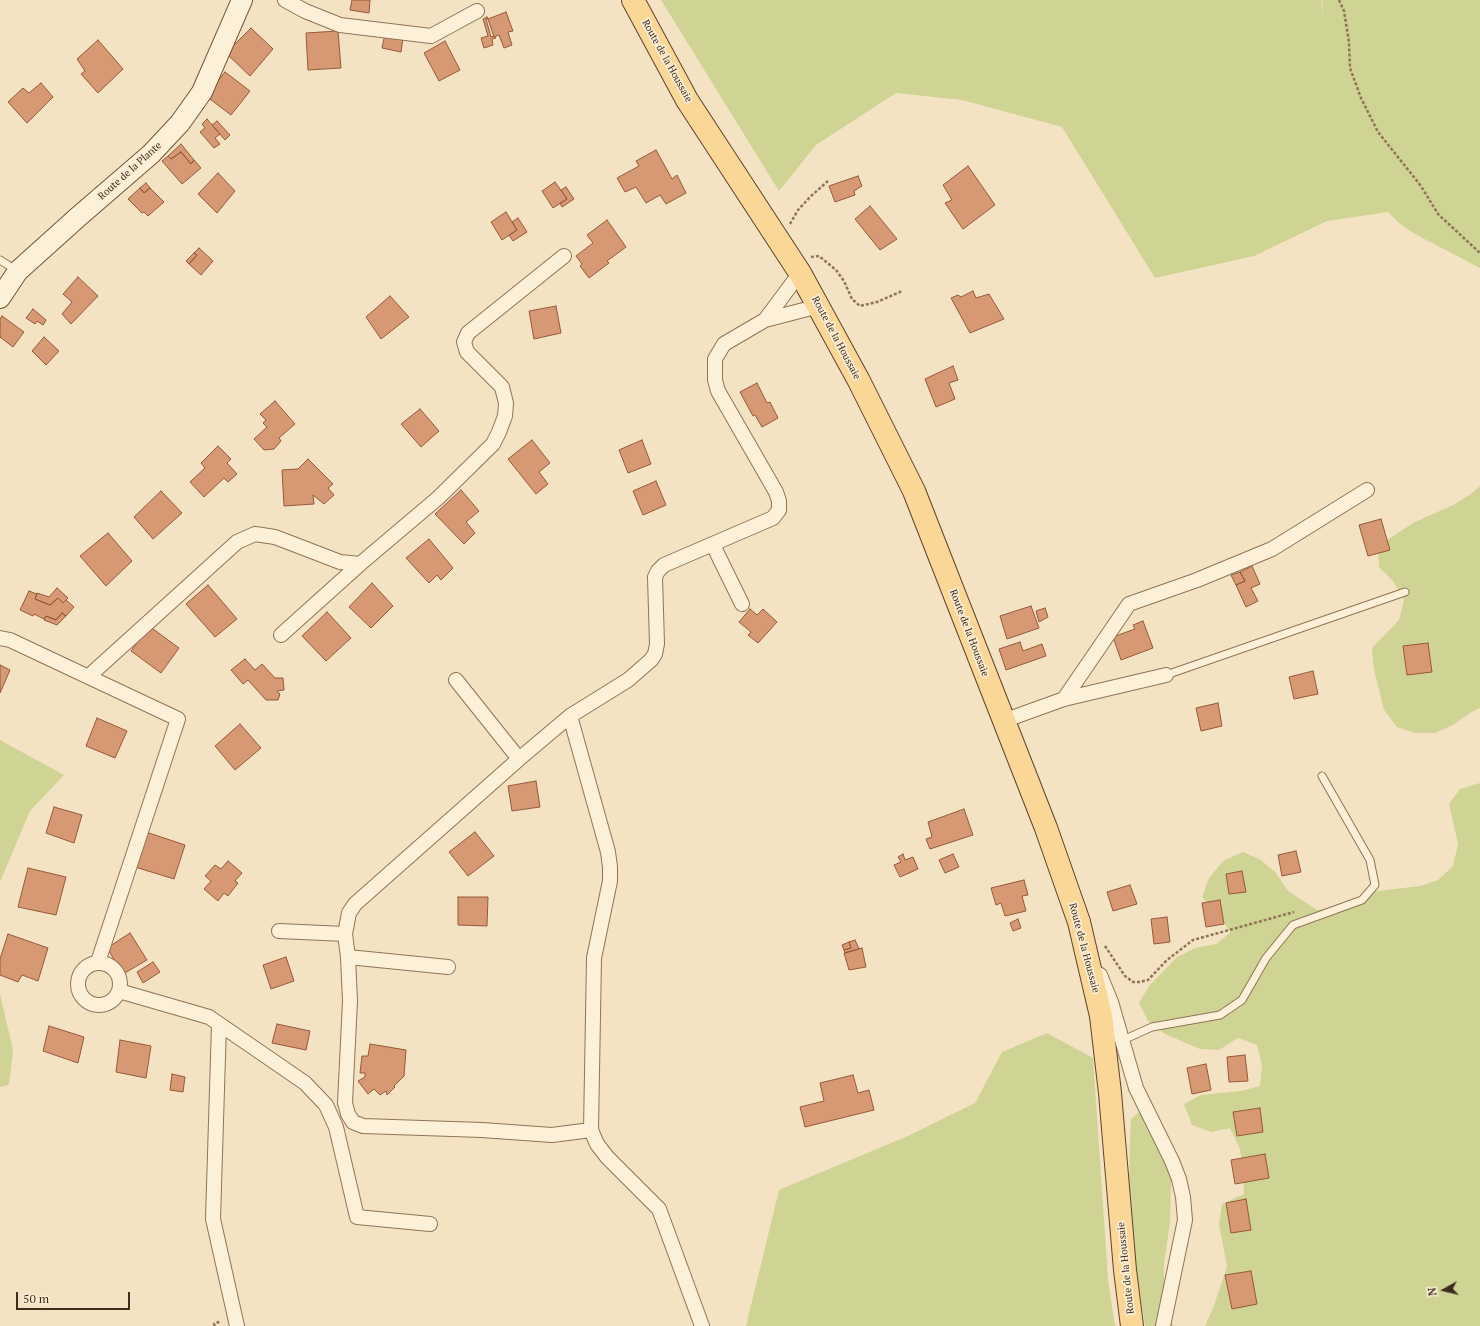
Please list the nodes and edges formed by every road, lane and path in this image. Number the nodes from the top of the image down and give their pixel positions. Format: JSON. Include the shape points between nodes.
{"nodes":[{"id":1,"x":242,"y":0,"type":"edge"},
{"id":2,"x":285,"y":0,"type":"edge"},
{"id":3,"x":633,"y":0,"type":"edge"},
{"id":4,"x":1339,"y":0,"type":"edge"},
{"id":5,"x":477,"y":11,"type":"dead end"},
{"id":6,"x":828,"y":181,"type":"dead end"},
{"id":7,"x":780,"y":241,"type":"junction"},
{"id":8,"x":1480,"y":252,"type":"edge"},
{"id":9,"x":564,"y":256,"type":"dead end"},
{"id":10,"x":0,"y":260,"type":"edge"},
{"id":11,"x":797,"y":267,"type":"junction"},
{"id":12,"x":18,"y":272,"type":"junction"},
{"id":13,"x":902,"y":291,"type":"dead end"},
{"id":14,"x":0,"y":298,"type":"edge"},
{"id":15,"x":819,"y":306,"type":"junction"},
{"id":16,"x":764,"y":320,"type":"junction"},
{"id":17,"x":1368,"y":490,"type":"dead end"},
{"id":18,"x":713,"y":545,"type":"junction"},
{"id":19,"x":360,"y":564,"type":"junction"},
{"id":20,"x":1405,"y":592,"type":"dead end"},
{"id":21,"x":742,"y":604,"type":"dead end"},
{"id":22,"x":280,"y":635,"type":"dead end"},
{"id":23,"x":0,"y":638,"type":"edge"},
{"id":24,"x":1166,"y":675,"type":"joint"},
{"id":25,"x":89,"y":676,"type":"junction"},
{"id":26,"x":456,"y":680,"type":"dead end"},
{"id":27,"x":1064,"y":700,"type":"junction"},
{"id":28,"x":570,"y":716,"type":"junction"},
{"id":29,"x":1003,"y":721,"type":"junction"},
{"id":30,"x":519,"y":759,"type":"junction"},
{"id":31,"x":1322,"y":776,"type":"dead end"},
{"id":32,"x":1323,"y":914,"type":"junction"},
{"id":33,"x":279,"y":931,"type":"dead end"},
{"id":34,"x":346,"y":934,"type":"junction"},
{"id":35,"x":1103,"y":940,"type":"dead end"},
{"id":36,"x":348,"y":957,"type":"junction"},
{"id":37,"x":98,"y":962,"type":"junction"},
{"id":38,"x":448,"y":967,"type":"dead end"},
{"id":39,"x":1091,"y":969,"type":"junction"},
{"id":40,"x":119,"y":991,"type":"junction"},
{"id":41,"x":219,"y":1024,"type":"junction"},
{"id":42,"x":1123,"y":1040,"type":"junction"},
{"id":43,"x":591,"y":1130,"type":"junction"},
{"id":44,"x":430,"y":1224,"type":"dead end"},
{"id":45,"x":237,"y":1326,"type":"edge"},
{"id":46,"x":702,"y":1326,"type":"edge"},
{"id":47,"x":1132,"y":1326,"type":"edge"},
{"id":48,"x":1163,"y":1326,"type":"edge"}],
"edges":[{"from":1,"to":12,"type":"main road","name":"Route de la Plante","via":[[202,92],[180,123],[151,154]]},
{"from":2,"to":5,"type":"street","via":[[340,25],[431,36]]},
{"from":3,"to":7,"type":"main road","name":"Route de la Houssaie","via":[[687,100]]},
{"from":4,"to":8,"type":"path","via":[[1344,11],[1350,68],[1378,132],[1421,186],[1438,214]]},
{"from":6,"to":7,"type":"path","via":[[798,210]]},
{"from":7,"to":11,"type":"main road","name":"Route de la Houssaie"},
{"from":9,"to":19,"type":"street","via":[[468,333],[464,342],[467,352],[502,387],[506,403],[505,416],[493,444],[438,498]]},
{"from":10,"to":12,"type":"lane"},
{"from":11,"to":13,"type":"path","via":[[811,257],[819,256],[836,270],[852,299],[860,306]]},
{"from":11,"to":15,"type":"main road","name":"Route de la Houssaie"},
{"from":11,"to":16,"type":"street"},
{"from":12,"to":14,"type":"main road","name":"Route de la Plante"},
{"from":15,"to":16,"type":"street"},
{"from":15,"to":29,"type":"main road","name":"Route de la Houssaie","via":[[914,491]]},
{"from":16,"to":18,"type":"street","via":[[724,344],[716,359],[714,370],[718,391],[776,492],[779,510],[773,518]]},
{"from":17,"to":27,"type":"street","via":[[1272,549],[1197,580],[1129,604]]},
{"from":18,"to":21,"type":"street"},
{"from":18,"to":28,"type":"street","via":[[664,565],[658,571],[654,586],[656,644],[655,654],[651,660],[628,680]]},
{"from":19,"to":22,"type":"street"},
{"from":19,"to":25,"type":"street","via":[[340,562],[275,537],[255,534],[237,542]]},
{"from":20,"to":24,"type":"lane"},
{"from":23,"to":25,"type":"street","via":[[10,640]]},
{"from":24,"to":27,"type":"street"},
{"from":25,"to":37,"type":"street","via":[[178,718]]},
{"from":26,"to":30,"type":"street"},
{"from":27,"to":29,"type":"street"},
{"from":28,"to":30,"type":"street"},
{"from":28,"to":43,"type":"street","via":[[610,867],[610,881],[594,958]]},
{"from":29,"to":39,"type":"main road","name":"Route de la Houssaie","via":[[1046,828],[1079,922]]},
{"from":30,"to":34,"type":"street","via":[[355,904],[349,913]]},
{"from":31,"to":32,"type":"lane","via":[[1370,860],[1375,885],[1362,900]]},
{"from":32,"to":35,"type":"path","via":[[1305,909],[1193,940],[1167,960],[1148,980],[1140,982],[1133,982],[1125,976]]},
{"from":32,"to":42,"type":"lane","via":[[1293,925],[1266,958],[1242,1000],[1220,1015],[1152,1027]]},
{"from":33,"to":34,"type":"street"},
{"from":34,"to":36,"type":"street"},
{"from":36,"to":38,"type":"street"},
{"from":36,"to":43,"type":"street","via":[[349,1016],[345,1103],[353,1122],[362,1126],[552,1135]]},
{"from":37,"to":40,"type":"street","via":[[111,966],[116,971]]},
{"from":37,"to":40,"type":"street","via":[[85,967],[80,973],[78,987],[84,999],[90,1003],[104,1005],[116,998]]},
{"from":39,"to":42,"type":"street","via":[[1100,975]]},
{"from":39,"to":47,"type":"main road","name":"Route de la Houssaie","via":[[1101,1016],[1110,1093]]},
{"from":40,"to":41,"type":"street","via":[[209,1017]]},
{"from":41,"to":44,"type":"street","via":[[304,1083],[326,1105],[336,1127],[357,1217]]},
{"from":41,"to":45,"type":"street","via":[[213,1219]]},
{"from":42,"to":48,"type":"street","via":[[1136,1088],[1172,1161],[1183,1197],[1185,1220]]},
{"from":43,"to":46,"type":"street","via":[[607,1157],[659,1209]]}]}
